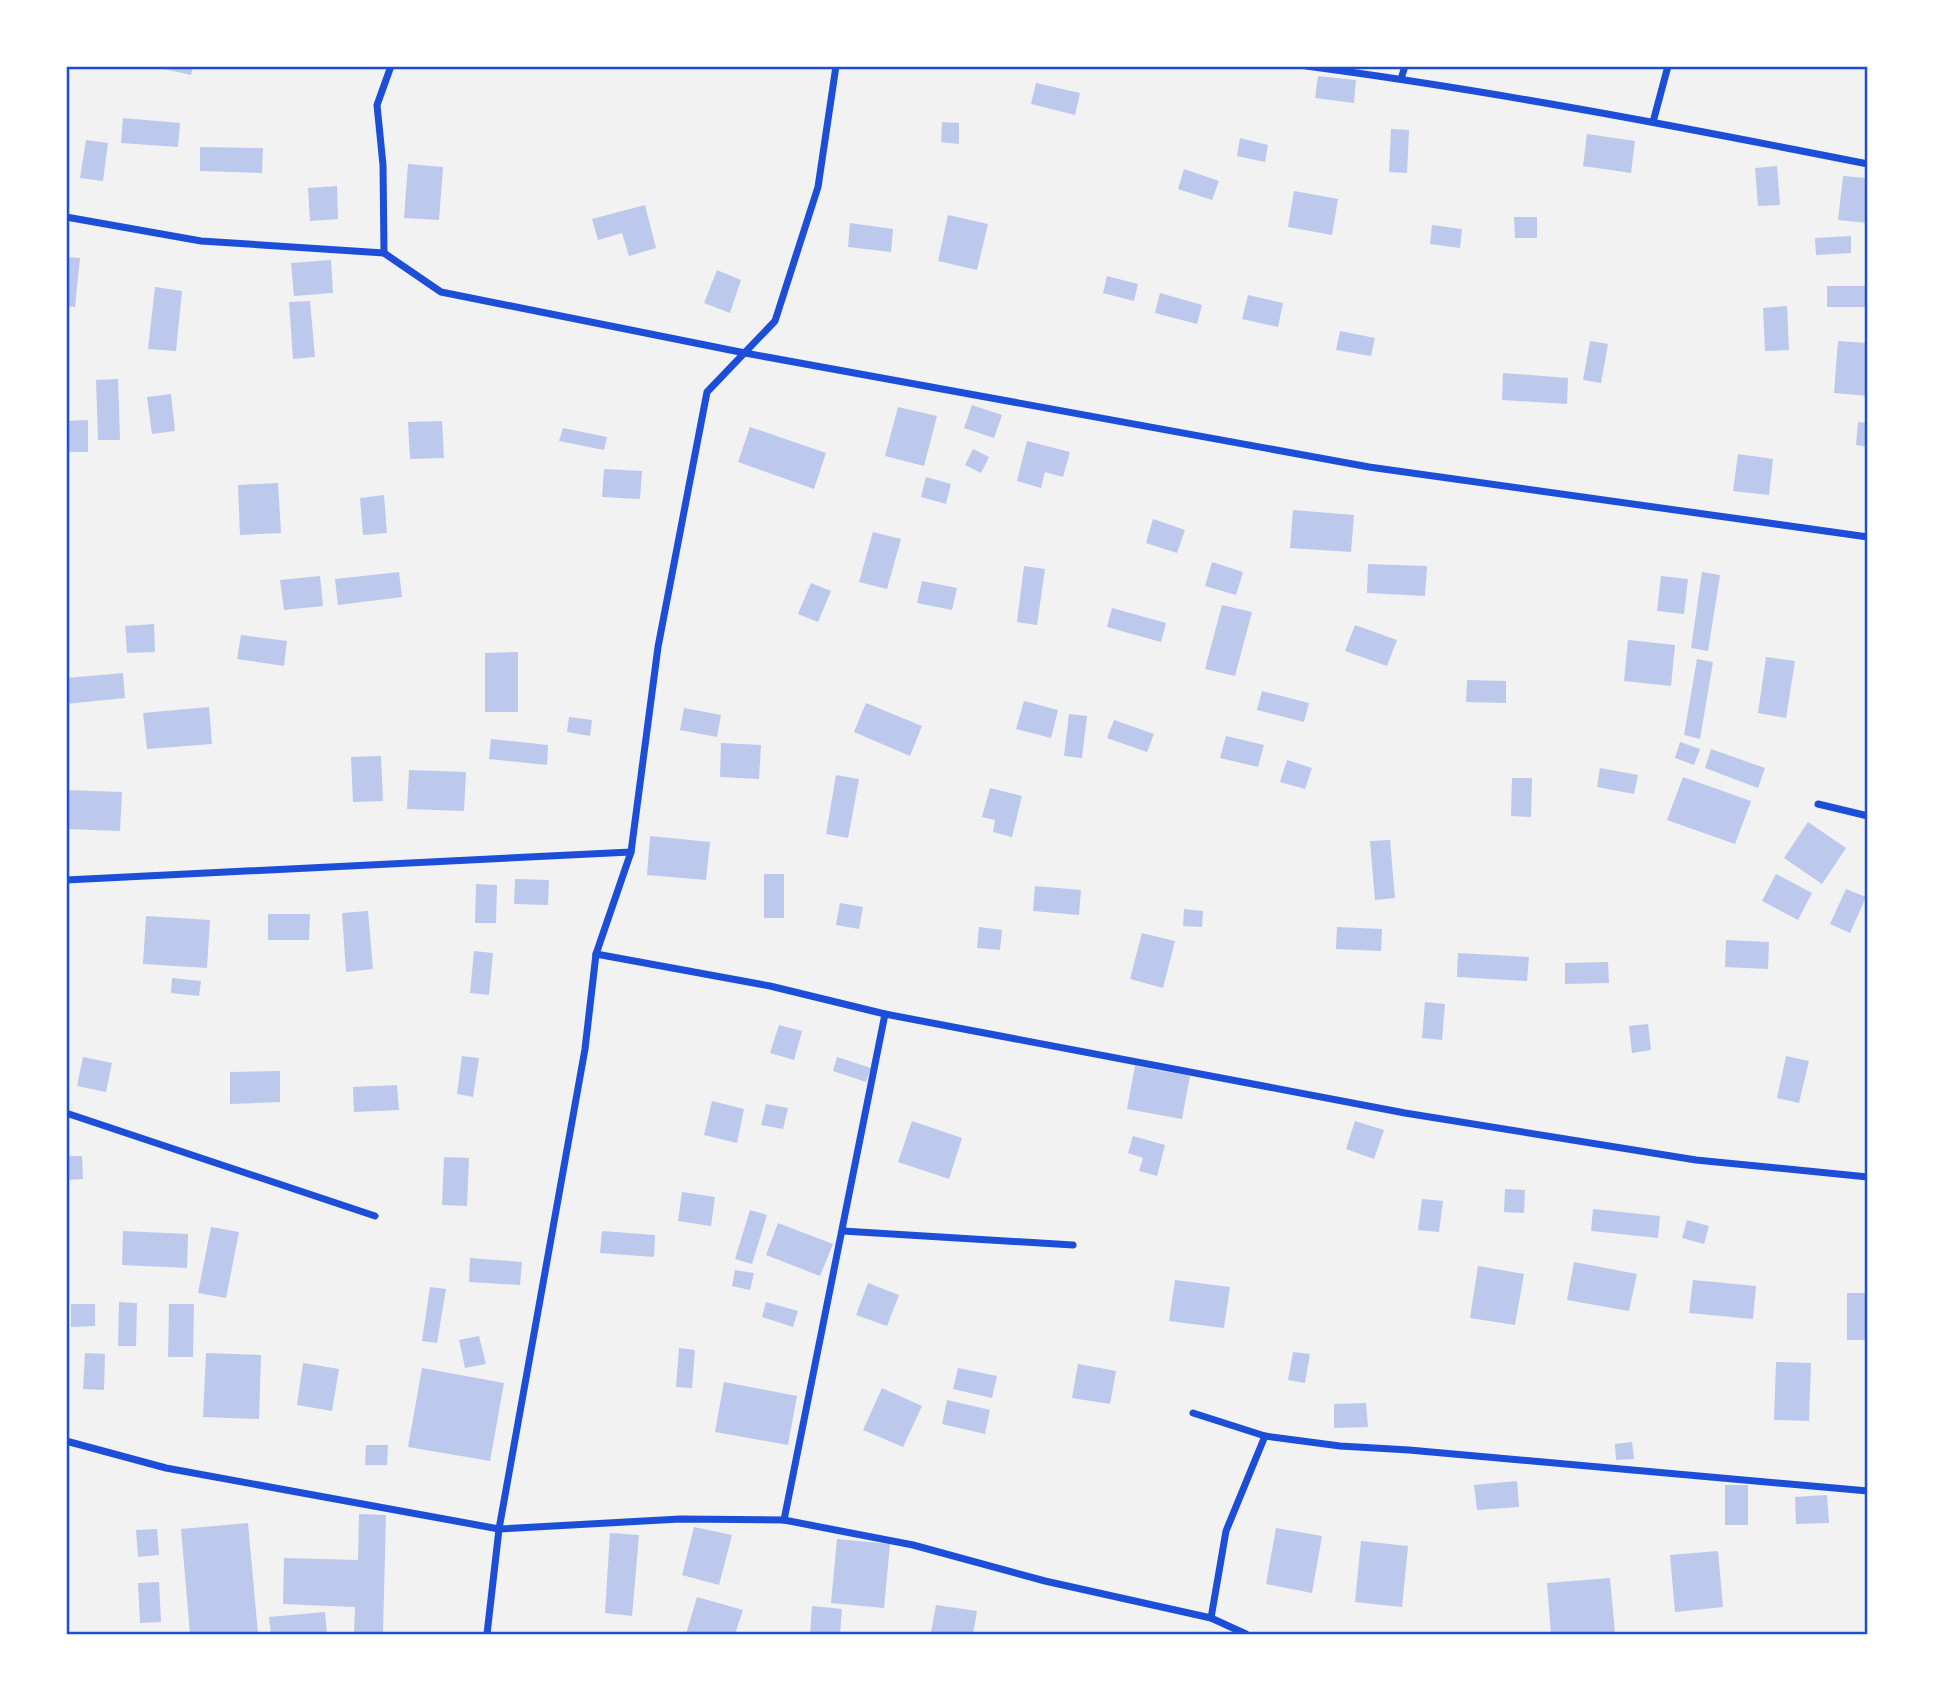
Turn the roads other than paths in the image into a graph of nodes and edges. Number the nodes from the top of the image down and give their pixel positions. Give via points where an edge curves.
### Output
1 (391, 66) edge
2 (836, 66) edge
3 (1306, 66) edge
4 (1405, 66) edge
5 (1668, 66) edge
6 (1401, 79) junction
7 (1653, 122) junction
8 (1867, 164) edge
9 (66, 218) edge
10 (384, 253) junction
11 (745, 353) junction
12 (1867, 537) edge
13 (1818, 804) dead end
14 (1867, 816) edge
15 (631, 852) junction
16 (66, 880) edge
17 (596, 954) junction
18 (886, 1014) junction
19 (66, 1114) edge
20 (1867, 1177) edge
21 (375, 1216) dead end
22 (843, 1231) junction
23 (1073, 1245) dead end
24 (1193, 1413) dead end
25 (1265, 1436) junction
26 (66, 1441) edge
27 (1867, 1491) edge
28 (784, 1520) junction
29 (499, 1529) junction
30 (1211, 1618) junction
31 (487, 1634) edge
32 (1245, 1634) edge

1 - 10 street via 377,105
2 - 11 street via 818,187 775,321
3 - 6 street
4 - 6 street
5 - 7 street
6 - 7 street
7 - 8 street
9 - 10 street via 201,240
10 - 11 street via 441,292
11 - 12 street via 1369,467
11 - 15 street via 707,392 658,647
13 - 14 street
15 - 16 street
15 - 17 street
17 - 18 street via 770,986
17 - 29 street via 585,1049
18 - 20 street via 1405,1114 1696,1160
18 - 22 street
19 - 21 street
22 - 23 street
22 - 28 street
24 - 25 street
25 - 27 street
25 - 30 street via 1226,1531
26 - 29 street via 166,1468
28 - 29 street via 680,1519
28 - 30 street via 913,1545 1045,1581
29 - 31 street
30 - 32 street

